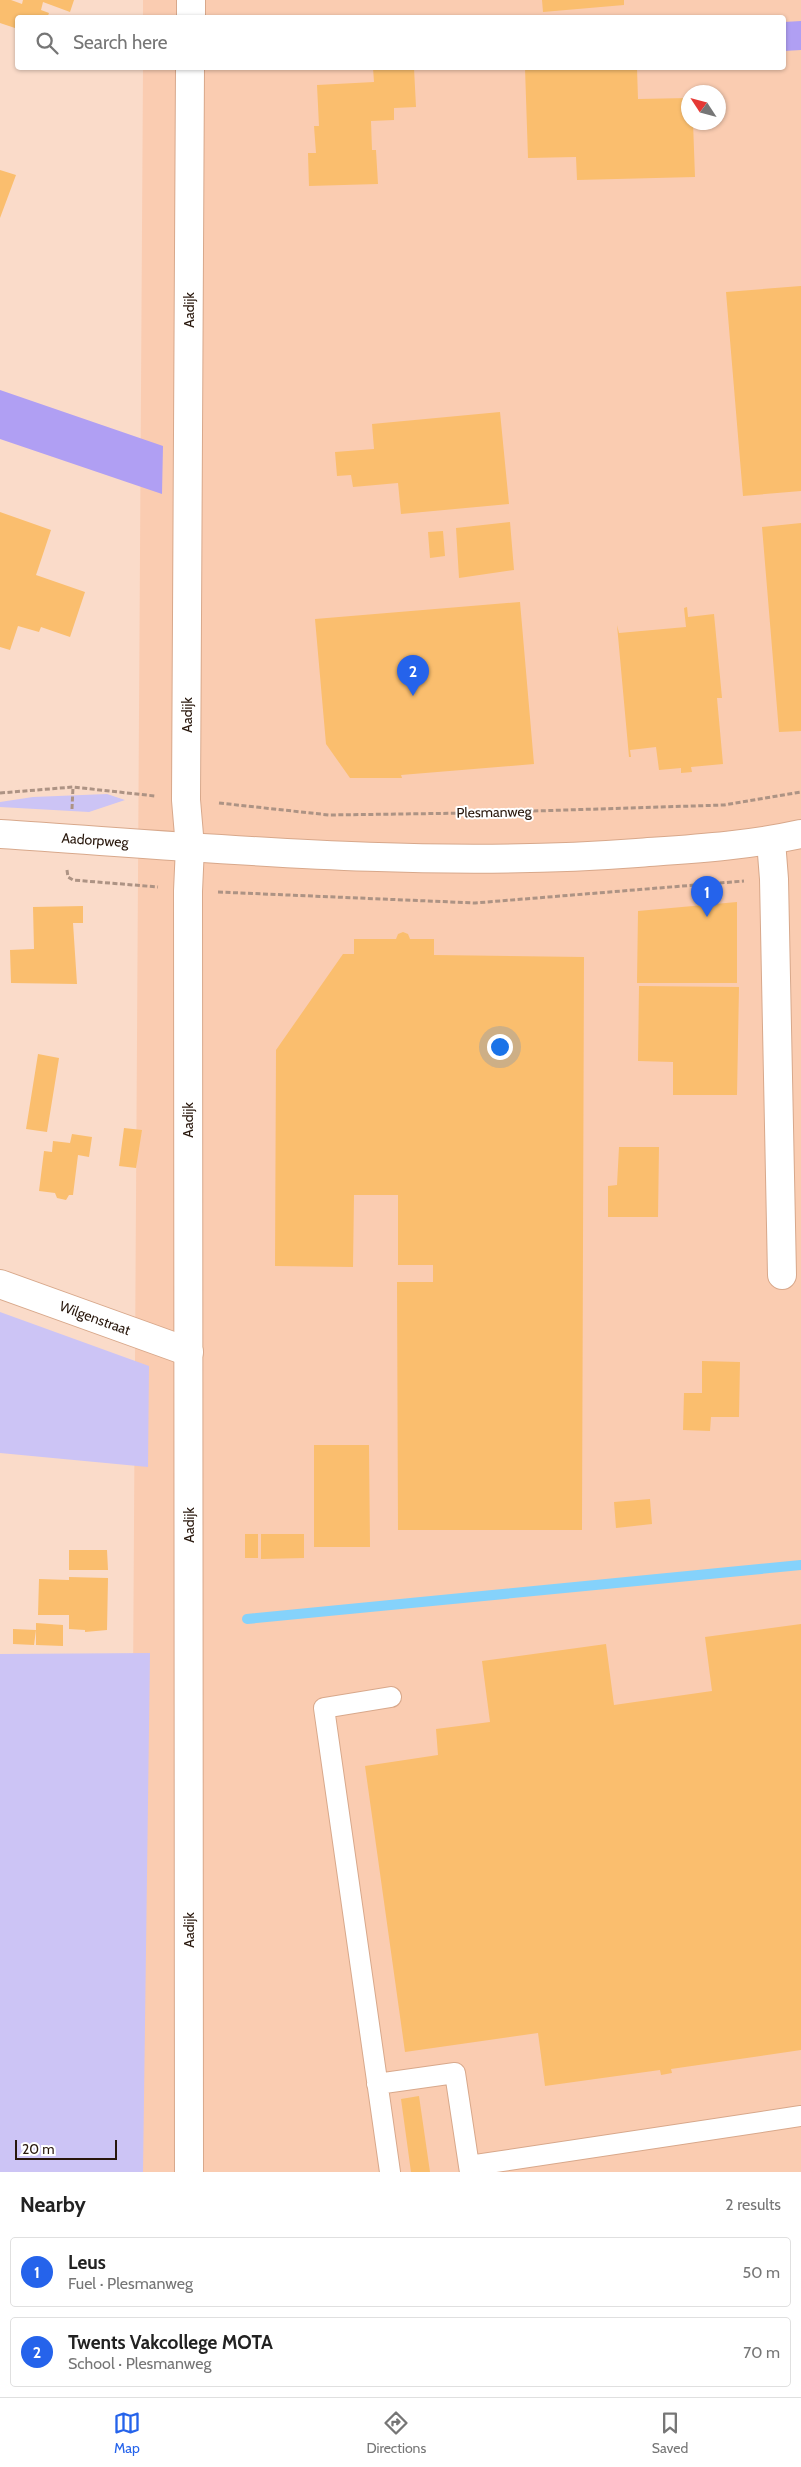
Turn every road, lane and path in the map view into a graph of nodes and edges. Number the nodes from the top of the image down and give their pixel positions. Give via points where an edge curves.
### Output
1 (191, 0) edge
2 (190, 15) edge
3 (190, 70) edge
4 (801, 792) edge
5 (0, 793) edge
6 (186, 800) junction
7 (0, 834) edge
8 (801, 834) edge
9 (771, 841) junction
10 (190, 847) junction
11 (774, 879) junction
12 (188, 891) junction
13 (782, 1275) dead end
14 (0, 1284) edge
15 (189, 1352) junction
16 (392, 1697) dead end
17 (378, 2084) junction
18 (801, 2116) edge
19 (469, 2169) edge
20 (189, 2172) edge
21 (390, 2172) edge

1 - 2 street
3 - 6 street, Aadijk
4 - 6 path, Plesmanweg via 724,805 329,815
5 - 6 path via 73,787
6 - 10 street, Aadijk
7 - 10 street, Aadorpweg
8 - 9 street
9 - 10 street via 529,859 411,859
9 - 11 street
10 - 12 street, Aadijk
11 - 12 path via 475,903
11 - 13 street
12 - 15 street, Aadijk
14 - 15 street, Wilgenstraat
15 - 20 street, Aadijk
16 - 17 lane via 324,1708
17 - 19 lane via 455,2073
17 - 21 lane
18 - 19 lane

